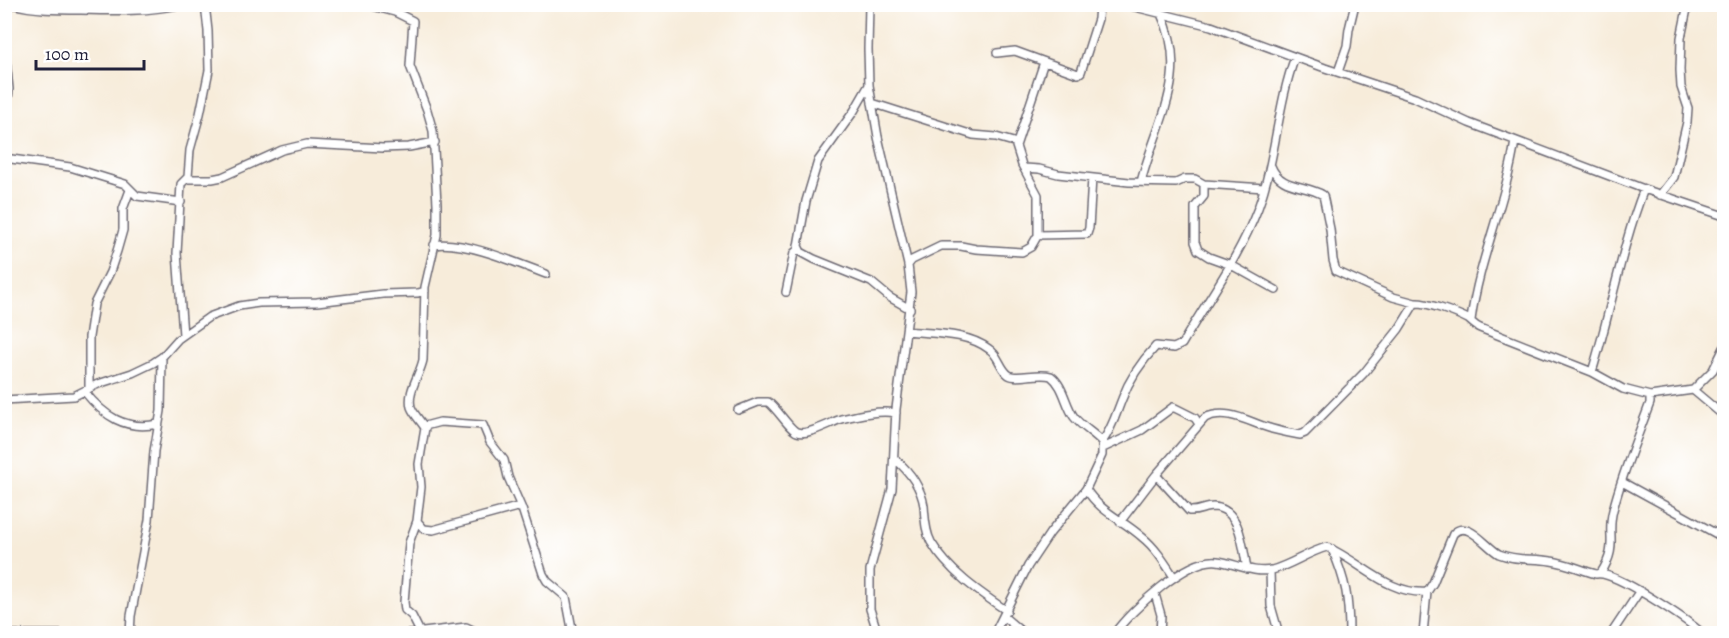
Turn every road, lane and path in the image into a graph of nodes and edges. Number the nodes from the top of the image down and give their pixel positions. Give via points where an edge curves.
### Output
1 (12, 4) edge
2 (183, 4) edge
3 (205, 4) edge
4 (365, 4) edge
5 (869, 4) edge
6 (1099, 4) edge
7 (1123, 4) edge
8 (1355, 4) edge
9 (1688, 4) edge
10 (1161, 14) junction
11 (4, 41) edge
12 (997, 53) dead end
13 (1295, 57) junction
14 (1044, 62) junction
15 (1338, 72) junction
16 (869, 85) junction
17 (872, 103) junction
18 (4, 138) edge
19 (1515, 141) junction
20 (435, 142) junction
21 (1017, 143) junction
22 (4, 158) edge
23 (1271, 166) junction
24 (1025, 168) junction
25 (1092, 178) junction
26 (187, 179) junction
27 (1141, 182) junction
28 (1203, 184) junction
29 (1264, 188) junction
30 (1644, 189) junction
31 (130, 190) junction
32 (1660, 195) junction
33 (181, 202) junction
34 (1725, 216) edge
35 (1038, 235) junction
36 (434, 245) junction
37 (799, 249) junction
38 (908, 265) junction
39 (1231, 265) junction
40 (546, 274) dead end
41 (1276, 290) dead end
42 (425, 291) junction
43 (786, 292) dead end
44 (1415, 303) junction
45 (910, 309) junction
46 (1471, 320) junction
47 (906, 331) junction
48 (183, 335) junction
49 (1725, 348) edge
50 (162, 357) junction
51 (1592, 372) junction
52 (87, 389) junction
53 (1693, 390) junction
54 (1650, 396) junction
55 (4, 400) edge
56 (738, 410) dead end
57 (896, 413) junction
58 (1725, 416) edge
59 (158, 423) junction
60 (1199, 423) junction
61 (425, 426) junction
62 (1103, 445) junction
63 (895, 459) junction
64 (1156, 475) junction
65 (1622, 482) junction
66 (1086, 489) junction
67 (522, 509) junction
68 (417, 521) junction
69 (1120, 522) junction
70 (1725, 538) edge
71 (1332, 549) junction
72 (1247, 569) junction
73 (1270, 570) junction
74 (1601, 573) junction
75 (1174, 577) junction
76 (1427, 592) junction
77 (1639, 592) junction
78 (1155, 594) junction
79 (1005, 614) junction
80 (420, 632) edge
81 (10, 633) edge
82 (79, 633) edge
83 (130, 633) edge
84 (406, 633) edge
85 (481, 633) edge
86 (573, 633) edge
87 (878, 633) edge
88 (994, 633) edge
89 (1024, 633) edge
90 (1114, 633) edge
91 (1160, 633) edge
92 (1279, 633) edge
93 (1349, 633) edge
94 (1423, 633) edge
95 (1611, 633) edge
96 (1703, 633) edge

1 - 2 street via 52,11 121,12
3 - 26 street via 208,70
4 - 20 street via 413,21 410,66
5 - 16 street
6 - 14 street via 1098,20 1080,73
7 - 10 street
8 - 15 street
9 - 32 street via 1680,70 1687,122 1674,177
10 - 13 street via 1202,23
10 - 27 street via 1168,28 1174,66 1165,110
11 - 18 street via 9,89
12 - 14 street via 1015,51
13 - 15 street
13 - 23 street via 1281,105
14 - 21 street
15 - 19 street via 1414,98
16 - 17 street
16 - 37 street via 818,161 801,222
17 - 21 street via 976,136 996,136
17 - 38 street
19 - 30 street
19 - 46 street via 1508,179 1474,294
20 - 26 street via 383,148 308,144 282,150 212,180
20 - 36 street
21 - 24 street
22 - 31 street via 70,166 125,184
23 - 29 street
23 - 44 street via 1282,181 1323,195 1336,271
24 - 25 street
24 - 35 street via 1038,195
25 - 27 street
25 - 35 street via 1088,233
26 - 33 street via 181,184
27 - 28 street via 1195,179
28 - 29 street
28 - 39 street via 1203,196 1196,207 1195,242 1203,255
29 - 39 street
30 - 32 street
30 - 51 street
31 - 33 street via 137,196
31 - 52 street via 115,258 94,304
32 - 34 street
33 - 48 street via 177,252
35 - 38 street via 1031,247 1022,252 941,246
36 - 40 street via 449,244 504,258
36 - 42 street
37 - 43 street via 794,253
37 - 45 street via 871,282
38 - 45 street
39 - 41 street
39 - 62 street via 1182,344 1174,348 1155,346 1144,360 1125,391
42 - 48 street via 317,302 248,304 209,317
42 - 61 street via 423,360 415,377 411,402
44 - 46 street via 1426,303
44 - 60 street via 1364,373 1303,435 1269,429 1226,414 1212,415
45 - 47 street
46 - 51 street via 1484,330
47 - 57 street
47 - 62 street via 975,341 991,350 1011,376 1051,376 1075,418
48 - 50 street
49 - 53 street via 1713,370
50 - 52 street
50 - 59 street
51 - 54 street via 1623,389
52 - 55 street via 69,398
52 - 59 street via 102,410 123,422 140,427
53 - 54 street
53 - 58 street
54 - 65 street
56 - 57 street via 768,402 800,433 849,417
57 - 63 street
59 - 83 street via 149,520
60 - 62 street via 1173,407 1142,430
60 - 64 street
61 - 67 street via 440,422 483,425 504,460
61 - 68 street
62 - 66 street
63 - 79 street via 915,481 931,541 969,584
63 - 87 street via 890,496 870,570 870,609
64 - 69 street
64 - 72 street via 1189,511 1214,507 1231,515
65 - 70 street
65 - 74 street via 1612,516 1612,546
66 - 69 street via 1096,503
66 - 79 street via 1028,566
67 - 68 street via 517,507 433,530 424,529
67 - 86 street via 543,574 566,597
68 - 80 street via 409,543 404,602
69 - 75 street via 1145,539
71 - 73 street via 1321,549
71 - 76 street via 1378,579
71 - 93 street via 1347,590
72 - 73 street
72 - 75 street via 1212,561
73 - 92 street via 1271,606
74 - 76 street via 1553,561 1506,556 1491,550 1474,533 1460,528 1453,534
74 - 77 street
75 - 78 street
76 - 94 street
77 - 95 street
77 - 96 street
78 - 90 street
78 - 91 street via 1161,615
79 - 88 street
79 - 89 street
80 - 84 street
80 - 85 street via 466,627
81 - 82 street

